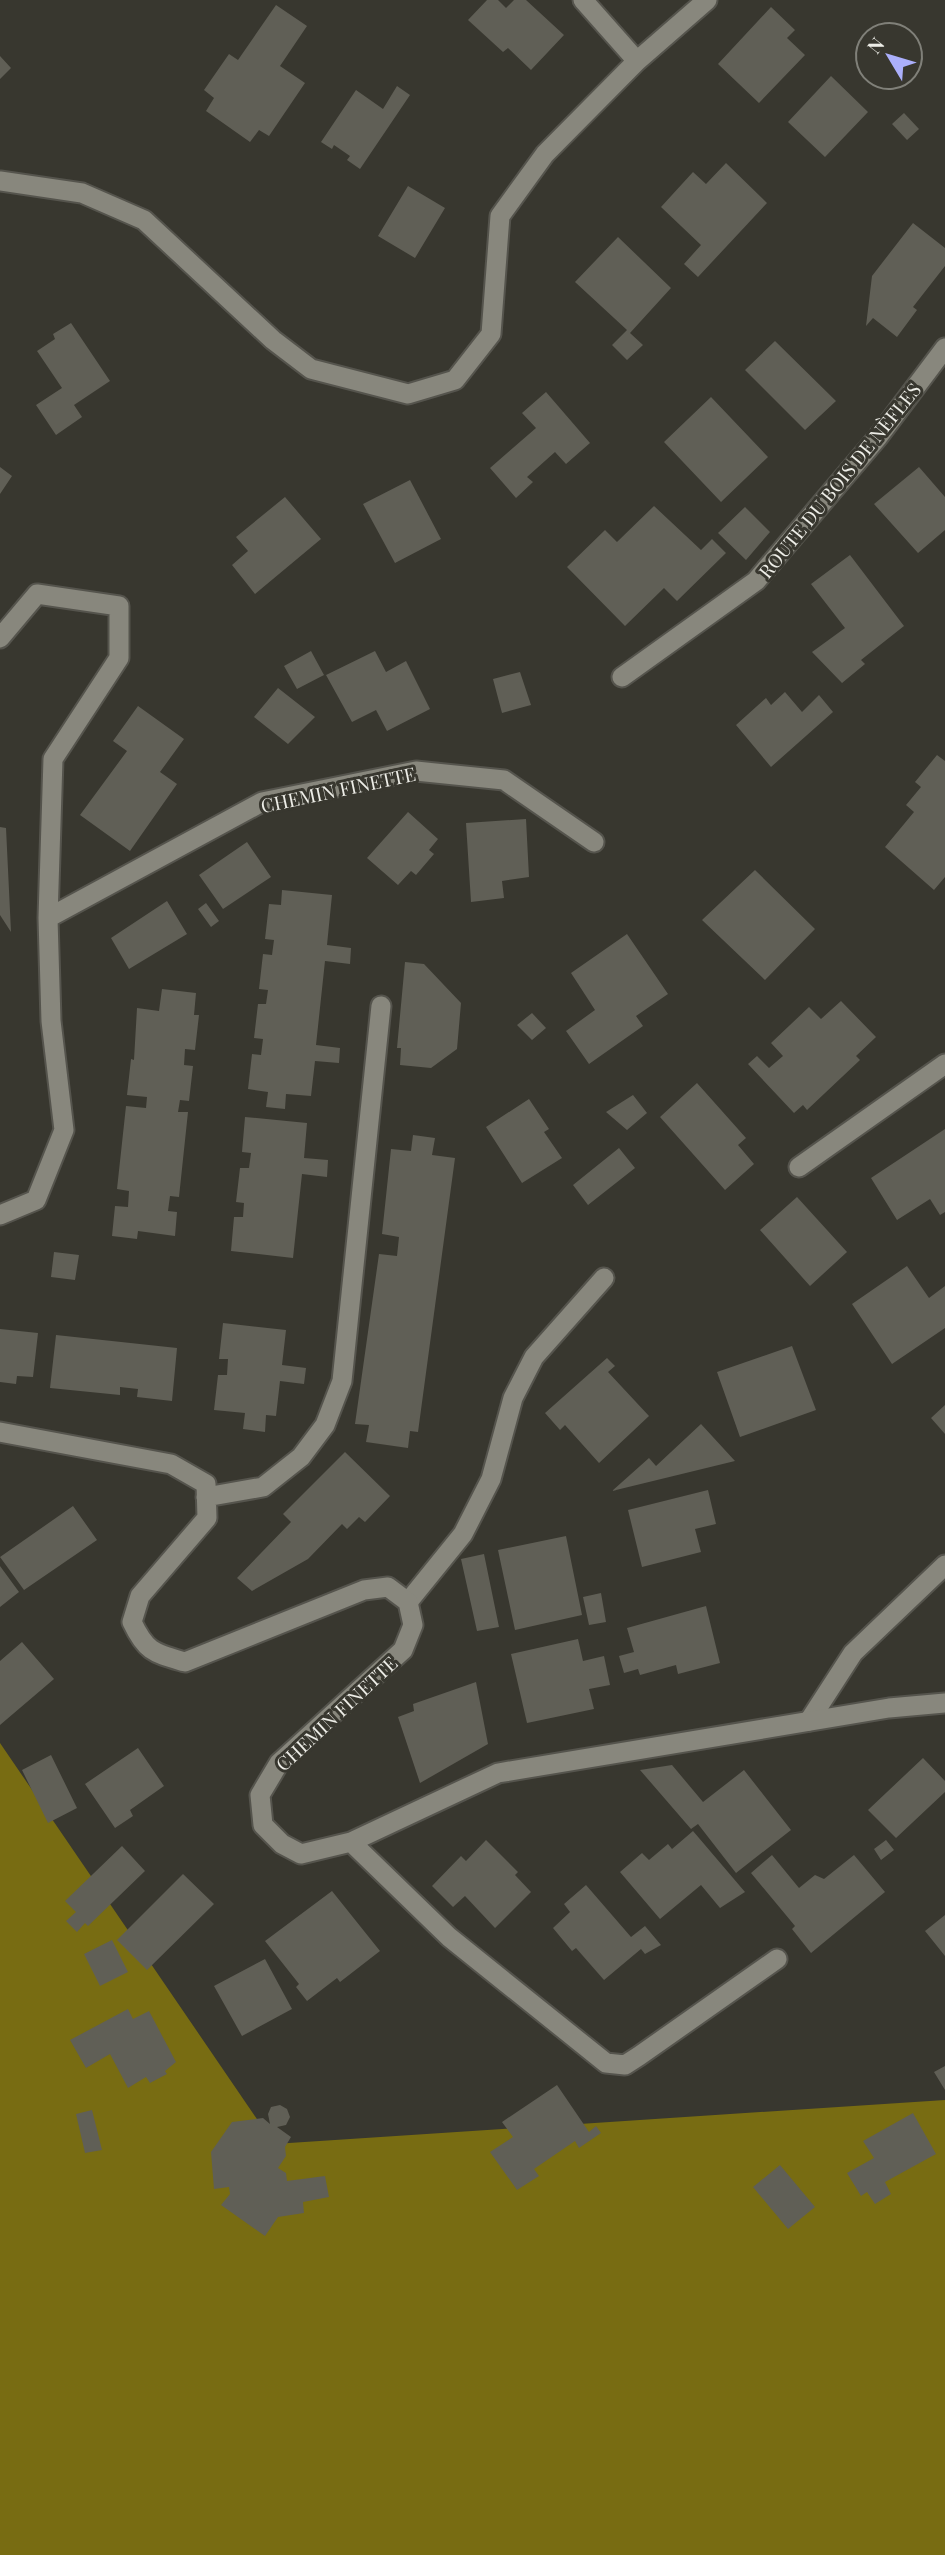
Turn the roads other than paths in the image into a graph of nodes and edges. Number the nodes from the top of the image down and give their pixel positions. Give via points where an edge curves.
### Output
1 (583, 0) edge
2 (707, 0) edge
3 (637, 61) junction
4 (0, 181) edge
5 (945, 348) edge
6 (0, 638) edge
7 (622, 677) dead end
8 (594, 842) dead end
9 (48, 918) junction
10 (381, 1006) dead end
11 (945, 1064) edge
12 (799, 1167) dead end
13 (0, 1215) edge
14 (604, 1278) dead end
15 (0, 1432) edge
16 (206, 1497) junction
17 (945, 1565) edge
18 (408, 1602) junction
19 (945, 1703) edge
20 (809, 1721) junction
21 (351, 1842) junction
22 (777, 1959) dead end

1 - 3 street
2 - 3 street
3 - 4 street via 545,154 500,216 491,334 455,380 408,394 311,369 272,340 144,220 82,194
5 - 7 street, ROUTE DU BOIS DE NÈFLES via 878,437 756,582
6 - 9 street via 37,594 120,606 119,658 53,759
8 - 9 street, CHEMIN FINETTE via 504,780 416,771 262,802
9 - 13 street via 51,1021 64,1130 36,1200
10 - 16 street via 342,1381 325,1424 301,1457 263,1487
11 - 12 street
14 - 18 street via 534,1357 513,1398 486,1490 463,1534
15 - 16 street via 171,1464 206,1484
16 - 18 street via 207,1518 140,1597 132,1622 142,1644 162,1655 185,1662 364,1590 388,1587
17 - 20 street via 853,1653
18 - 21 street, CHEMIN FINETTE via 413,1625 402,1650 278,1763 260,1795 263,1825 282,1844 302,1854
19 - 20 street, CHEMIN FINETTE
20 - 21 street, CHEMIN FINETTE via 498,1773
21 - 22 street via 449,1937 606,2063 625,2065

